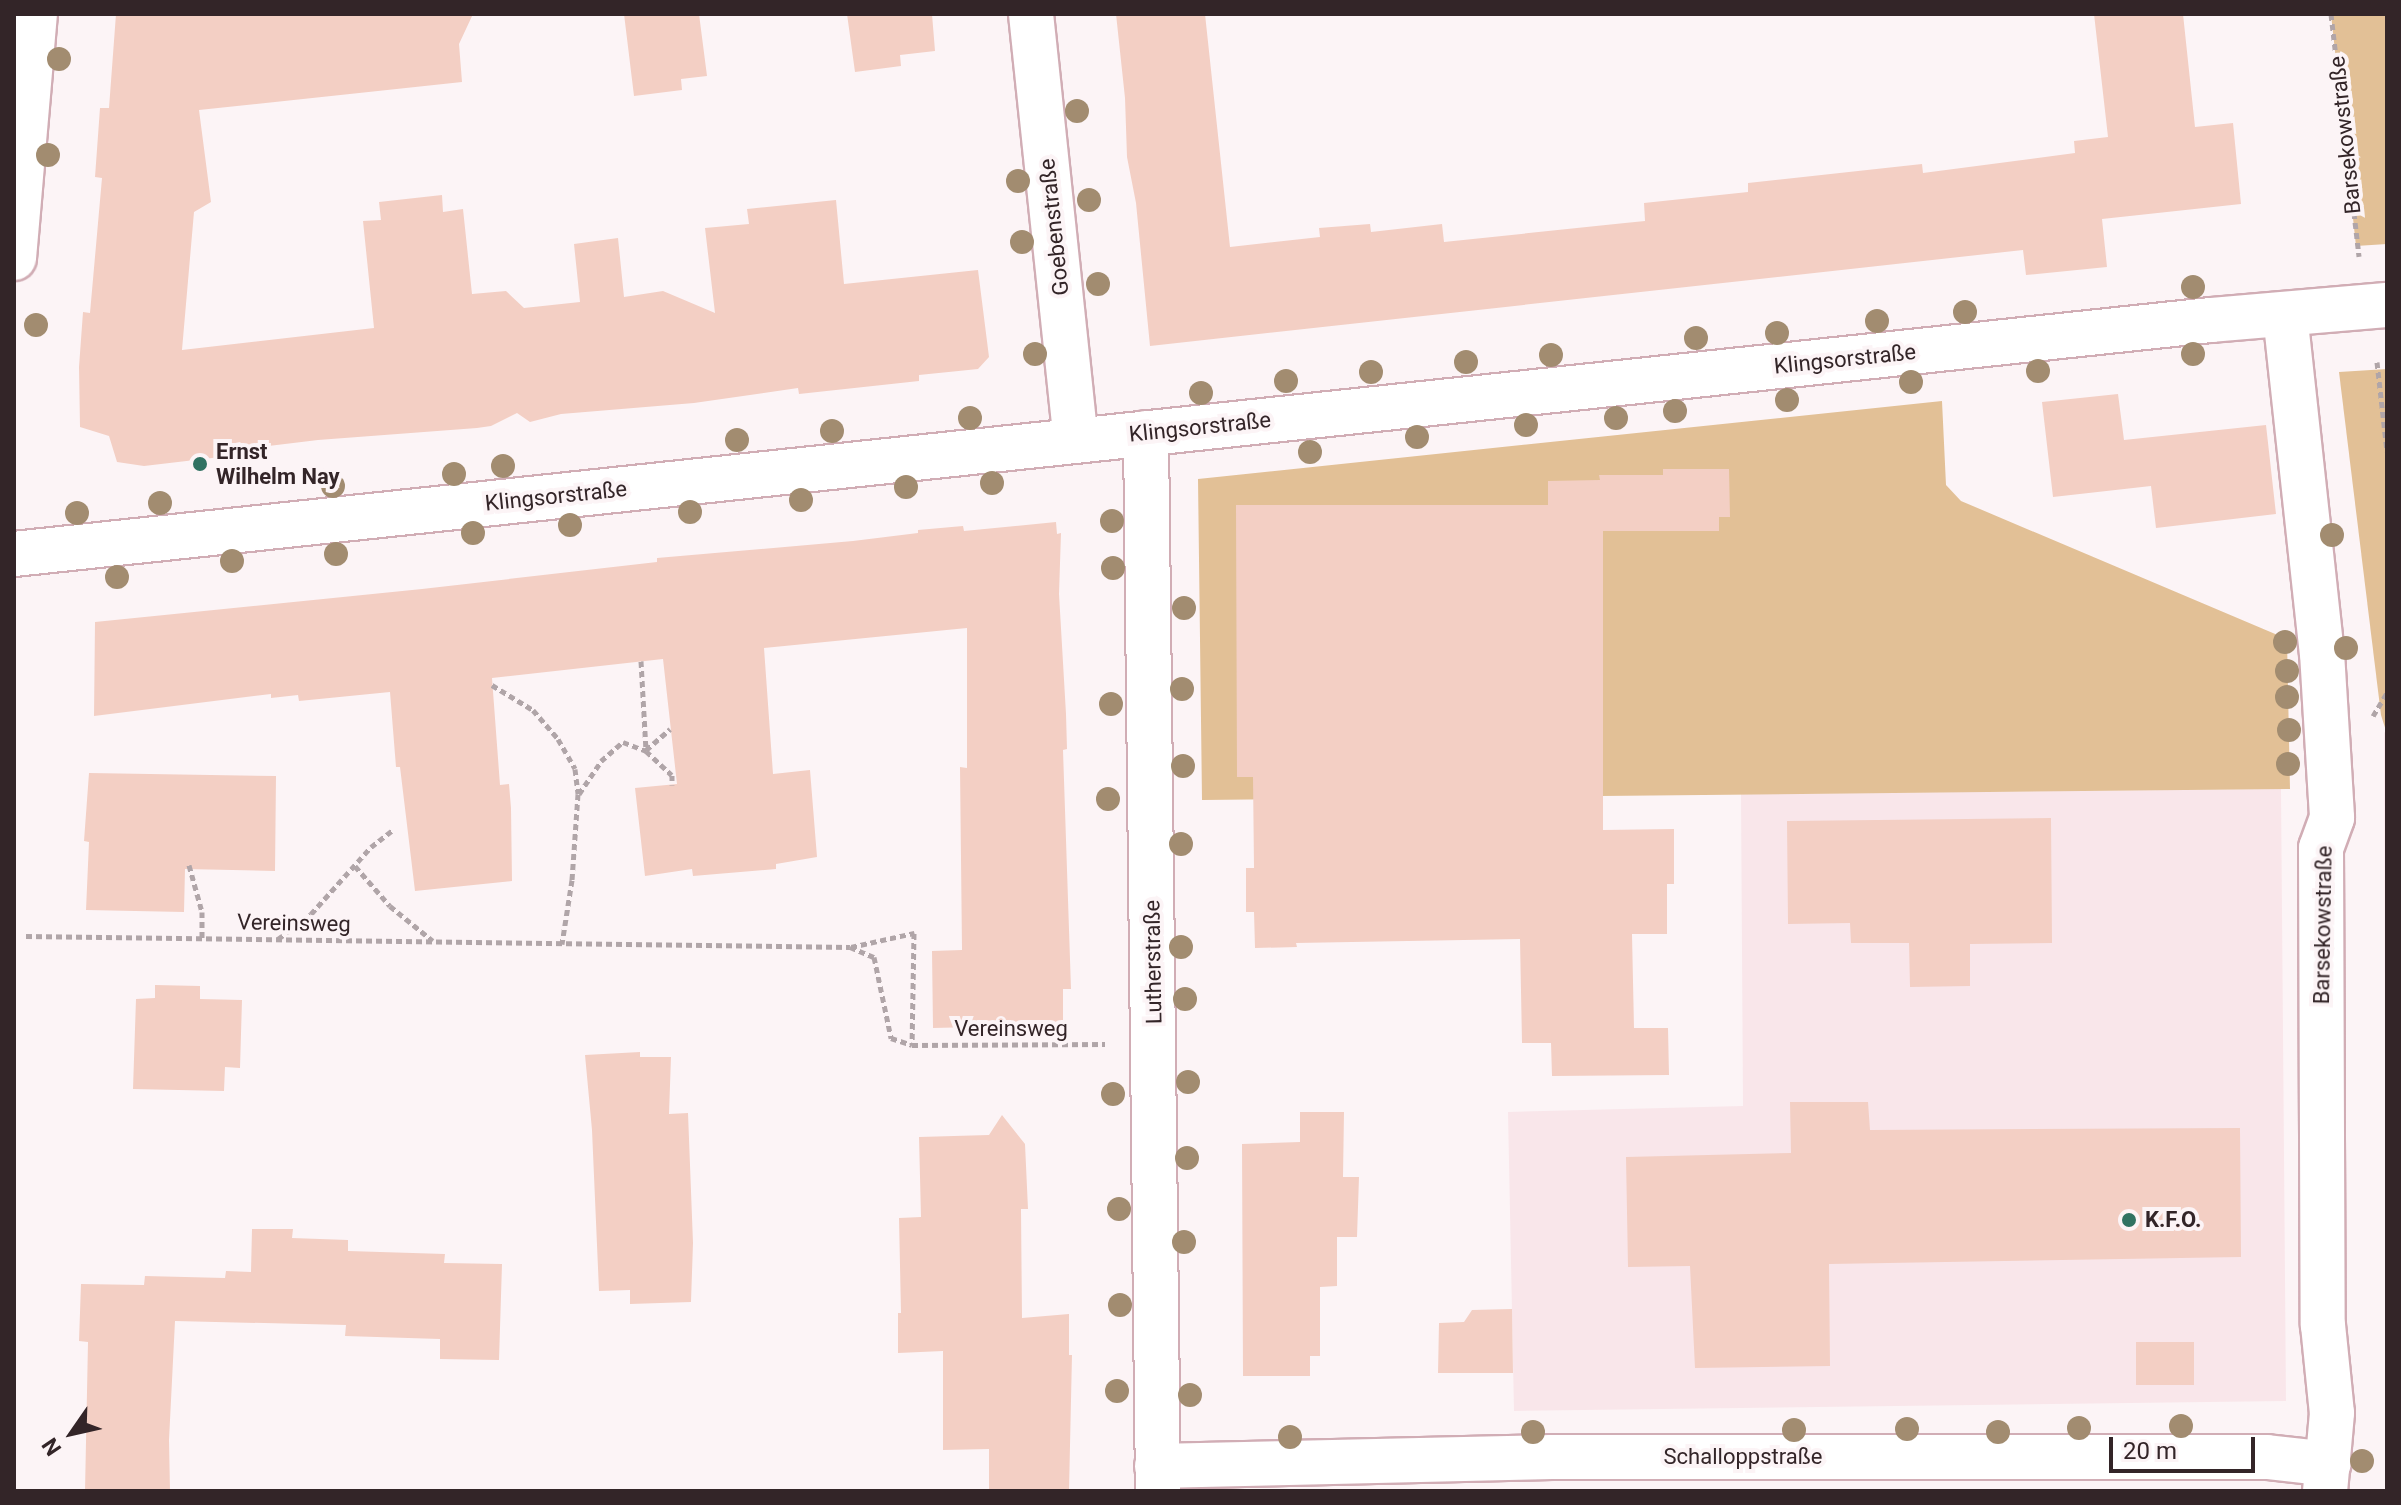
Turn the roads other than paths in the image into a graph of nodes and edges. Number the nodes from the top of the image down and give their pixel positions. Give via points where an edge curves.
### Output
1 (35, 14) edge
2 (1031, 14) edge
3 (14, 258) edge
4 (2387, 305) edge
5 (2285, 314) junction
6 (1146, 433) junction
7 (1076, 440) junction
8 (14, 554) edge
9 (1158, 1478) edge
10 (2327, 1478) edge

1 - 3 street
2 - 7 street, Goebenstraße
4 - 5 street, Klingsorstraße
5 - 6 street, Klingsorstraße
5 - 10 street, Barsekowstraße via 2322,653 2332,818 2321,848 2323,1325 2332,1413
6 - 7 street, Klingsorstraße
6 - 9 street, Lutherstraße
7 - 8 street, Klingsorstraße
9 - 10 street, Schalloppstraße via 1552,1457 2267,1457

